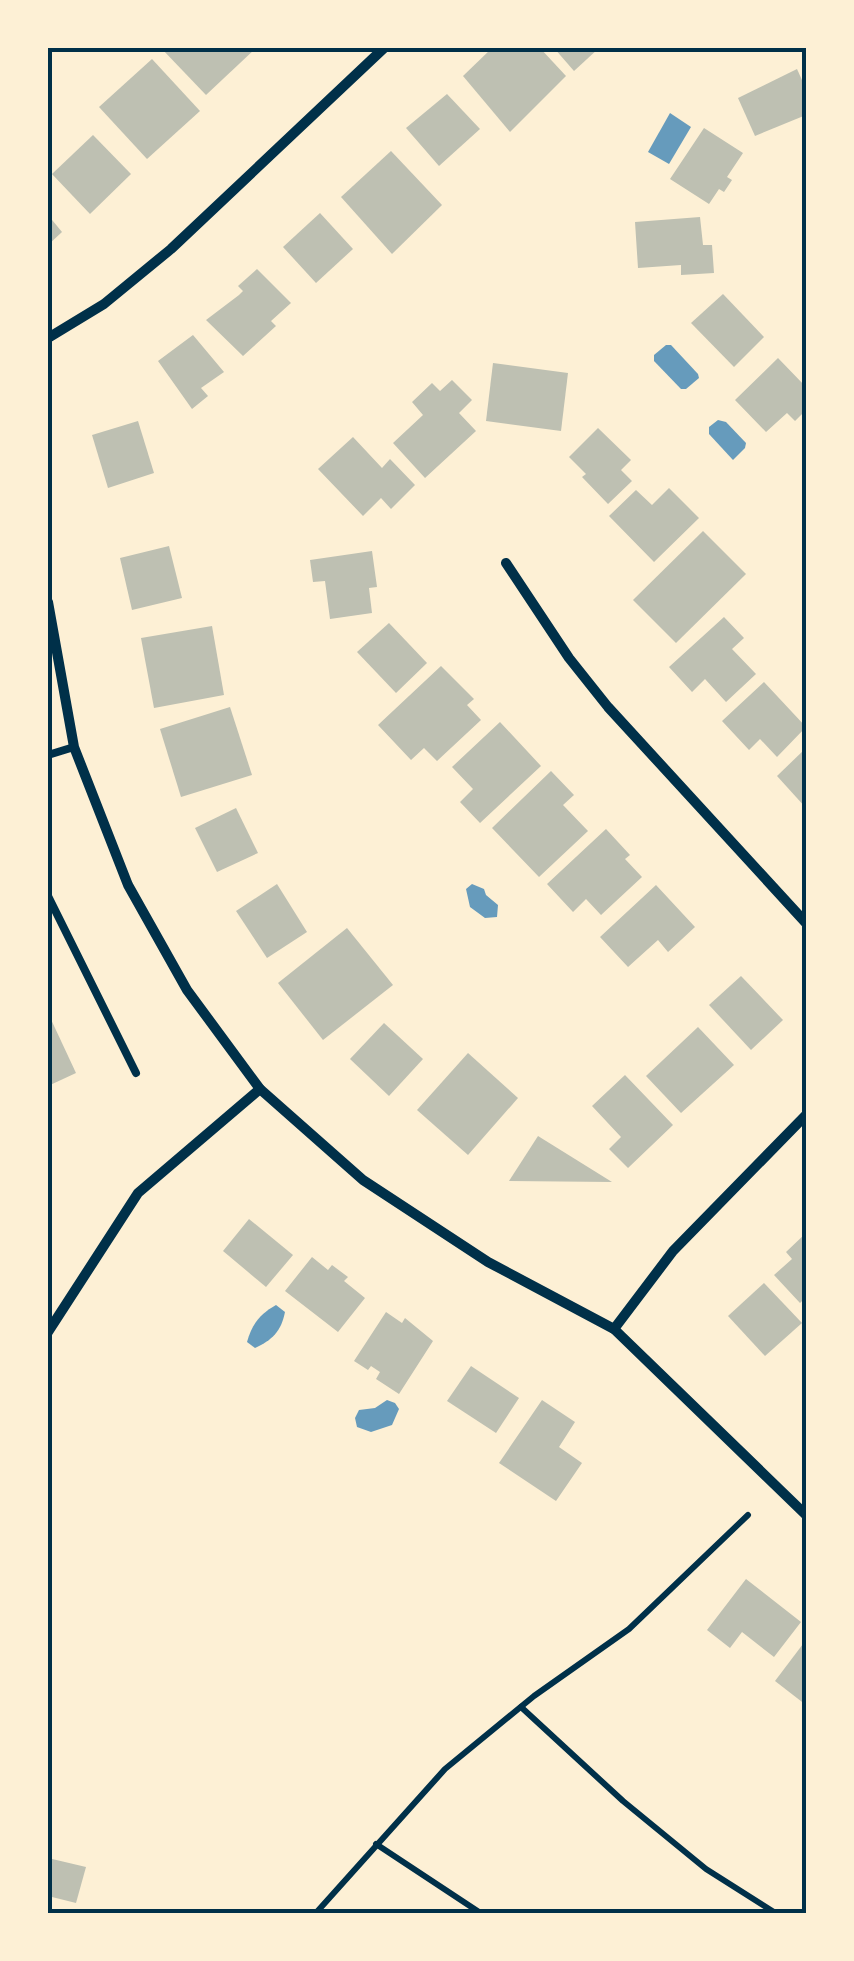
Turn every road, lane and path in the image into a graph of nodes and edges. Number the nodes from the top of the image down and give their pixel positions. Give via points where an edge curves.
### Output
1 (384, 48) edge
2 (48, 338) edge
3 (506, 563) dead end
4 (48, 602) edge
5 (74, 747) junction
6 (48, 755) edge
7 (48, 896) edge
8 (806, 922) edge
9 (136, 1073) dead end
10 (260, 1089) junction
11 (806, 1115) edge
12 (614, 1329) junction
13 (48, 1332) edge
14 (806, 1514) edge
15 (748, 1515) dead end
16 (521, 1707) junction
17 (376, 1844) junction
18 (316, 1914) edge
19 (482, 1914) edge
20 (778, 1914) edge

1 - 2 street via 171,249 104,304
3 - 8 street via 608,706
4 - 5 street
5 - 6 lane
5 - 10 street via 128,884 187,990
7 - 9 lane
10 - 12 street via 363,1180 488,1262
10 - 13 street via 138,1193
11 - 12 street via 673,1250
12 - 14 street
15 - 16 path via 629,1629
16 - 17 path via 445,1770
16 - 20 path via 706,1870
17 - 18 path
17 - 19 path

